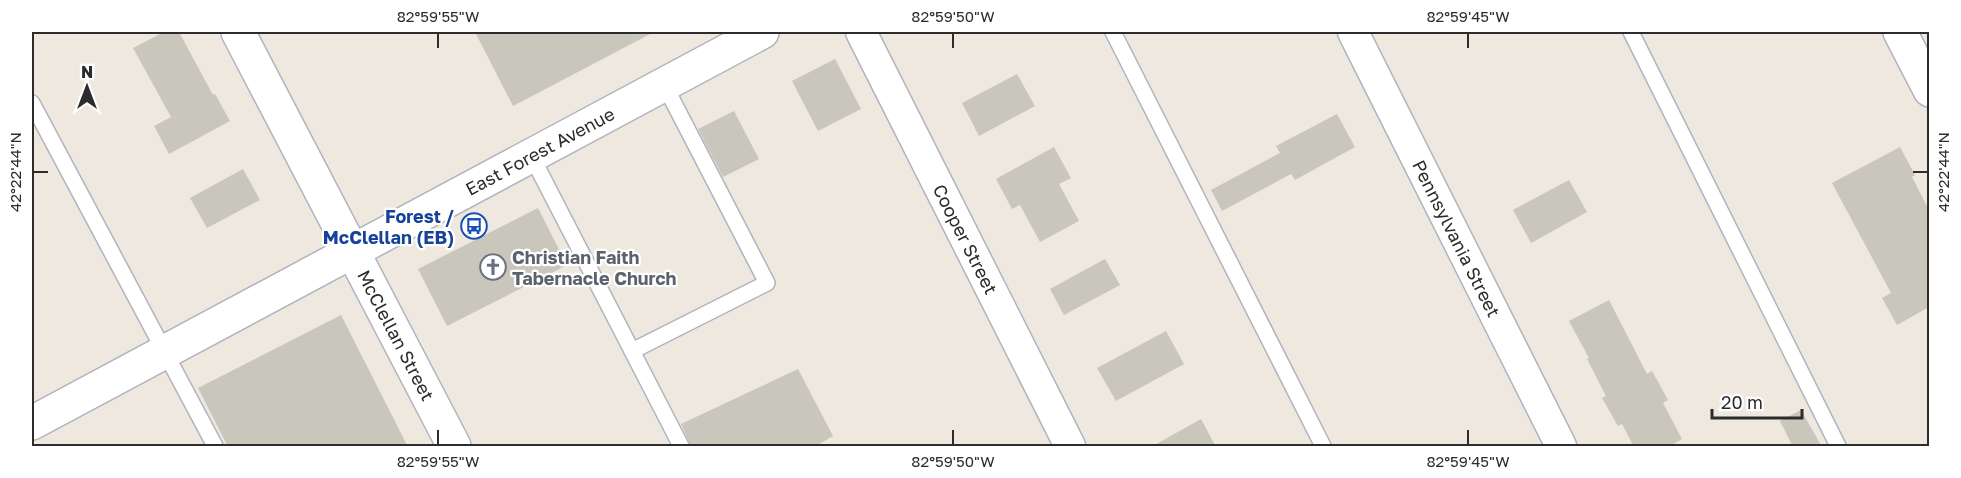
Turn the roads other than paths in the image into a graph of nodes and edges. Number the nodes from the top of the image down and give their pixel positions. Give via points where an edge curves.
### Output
1 (238, 32) edge
2 (762, 32) edge
3 (861, 32) edge
4 (1113, 32) edge
5 (1353, 32) edge
6 (1631, 32) edge
7 (1900, 32) edge
8 (663, 84) junction
9 (1929, 90) edge
10 (32, 103) edge
11 (531, 155) junction
12 (352, 251) junction
13 (165, 351) junction
14 (632, 351) junction
15 (32, 423) edge
16 (214, 447) edge
17 (454, 447) edge
18 (681, 447) edge
19 (1071, 447) edge
20 (1323, 447) edge
21 (1561, 447) edge
22 (1838, 447) edge

1 - 12 main road, McClellan Street
2 - 8 main road, East Forest Avenue
3 - 19 street, Cooper Street
4 - 20 lane
5 - 21 street, Pennsylvania Street
6 - 22 lane
7 - 9 main road
8 - 11 main road, East Forest Avenue
8 - 14 lane via 767,283
10 - 13 lane
11 - 12 main road, East Forest Avenue
11 - 14 lane
12 - 13 main road, East Forest Avenue
12 - 17 main road, McClellan Street
13 - 15 main road, East Forest Avenue
13 - 16 lane
14 - 18 lane

